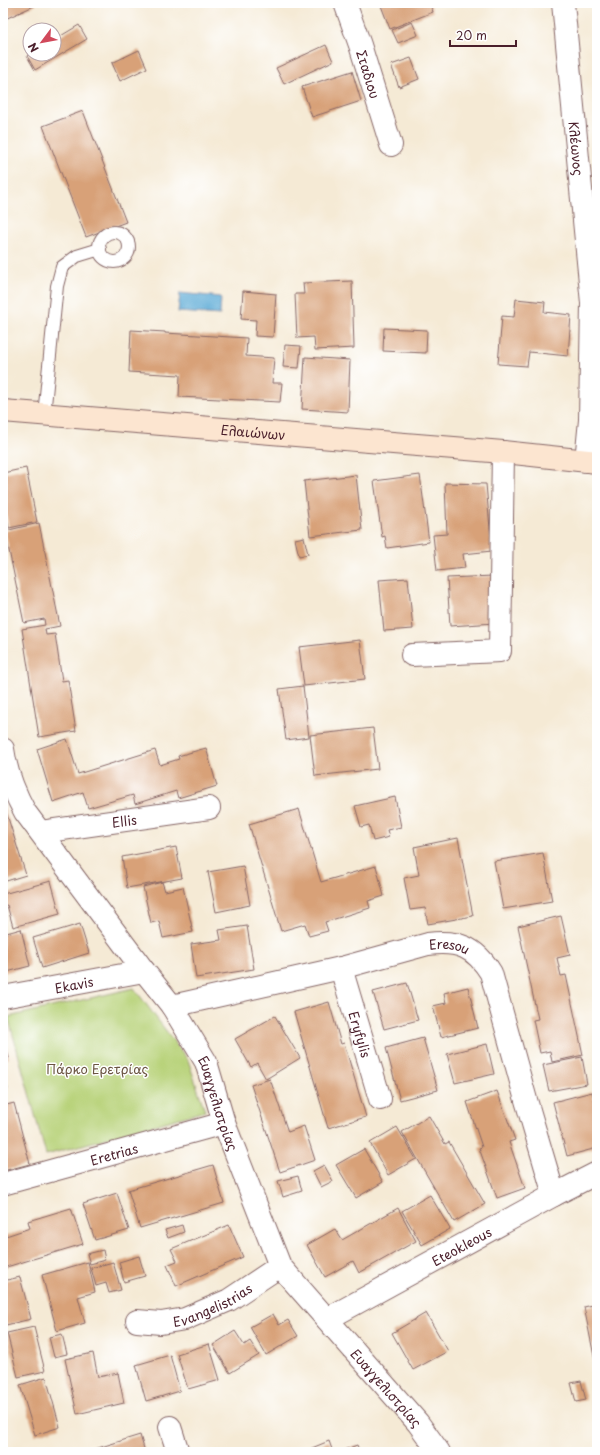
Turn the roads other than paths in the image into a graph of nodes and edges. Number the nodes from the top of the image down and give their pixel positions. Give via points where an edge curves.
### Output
1 (345, 3) edge
2 (563, 3) edge
3 (390, 145) dead end
4 (100, 249) dead end
5 (3, 411) edge
6 (44, 415) junction
7 (503, 452) junction
8 (592, 461) edge
9 (412, 655) dead end
10 (3, 749) edge
11 (208, 808) dead end
12 (40, 832) junction
13 (341, 968) junction
14 (144, 971) junction
15 (3, 997) edge
16 (172, 1006) junction
17 (380, 1100) dead end
18 (224, 1122) junction
19 (597, 1173) edge
20 (3, 1184) edge
21 (554, 1195) junction
22 (280, 1266) junction
23 (327, 1319) junction
24 (137, 1321) dead end
25 (170, 1427) dead end
26 (178, 1452) edge
27 (439, 1452) edge

1 - 3 street, Σταδιου
2 - 8 street, Κλέωνος via 592,303
4 - 6 lane via 77,256 62,267 57,286
5 - 6 main road, Ελαιώνων
6 - 7 main road, Ελαιώνων
7 - 8 main road, Ελαιώνων
7 - 9 street via 500,651
10 - 12 street, Ευαγγελιστρίας via 7,772 15,792 25,812
11 - 12 street, Ellis
12 - 14 street, Ευαγγελιστρίας
13 - 16 street, Eresou
13 - 17 street, Eryfylis
13 - 21 street, Eresou via 443,942 458,944 472,950 483,960 491,973
14 - 15 street, Ekavis
14 - 16 street, Ευαγγελιστρίας
16 - 18 street, Ευαγγελιστρίας via 206,1062
18 - 20 street, Eretrias
18 - 22 street, Ευαγγελιστρίας
19 - 21 street, Eteokleous
21 - 23 street, Eteokleous
22 - 23 street, Ευαγγελιστρίας
22 - 24 street, Evangelistrias via 229,1300 185,1319 161,1323
23 - 27 street, Ευαγγελιστρίας via 418,1423
25 - 26 street

